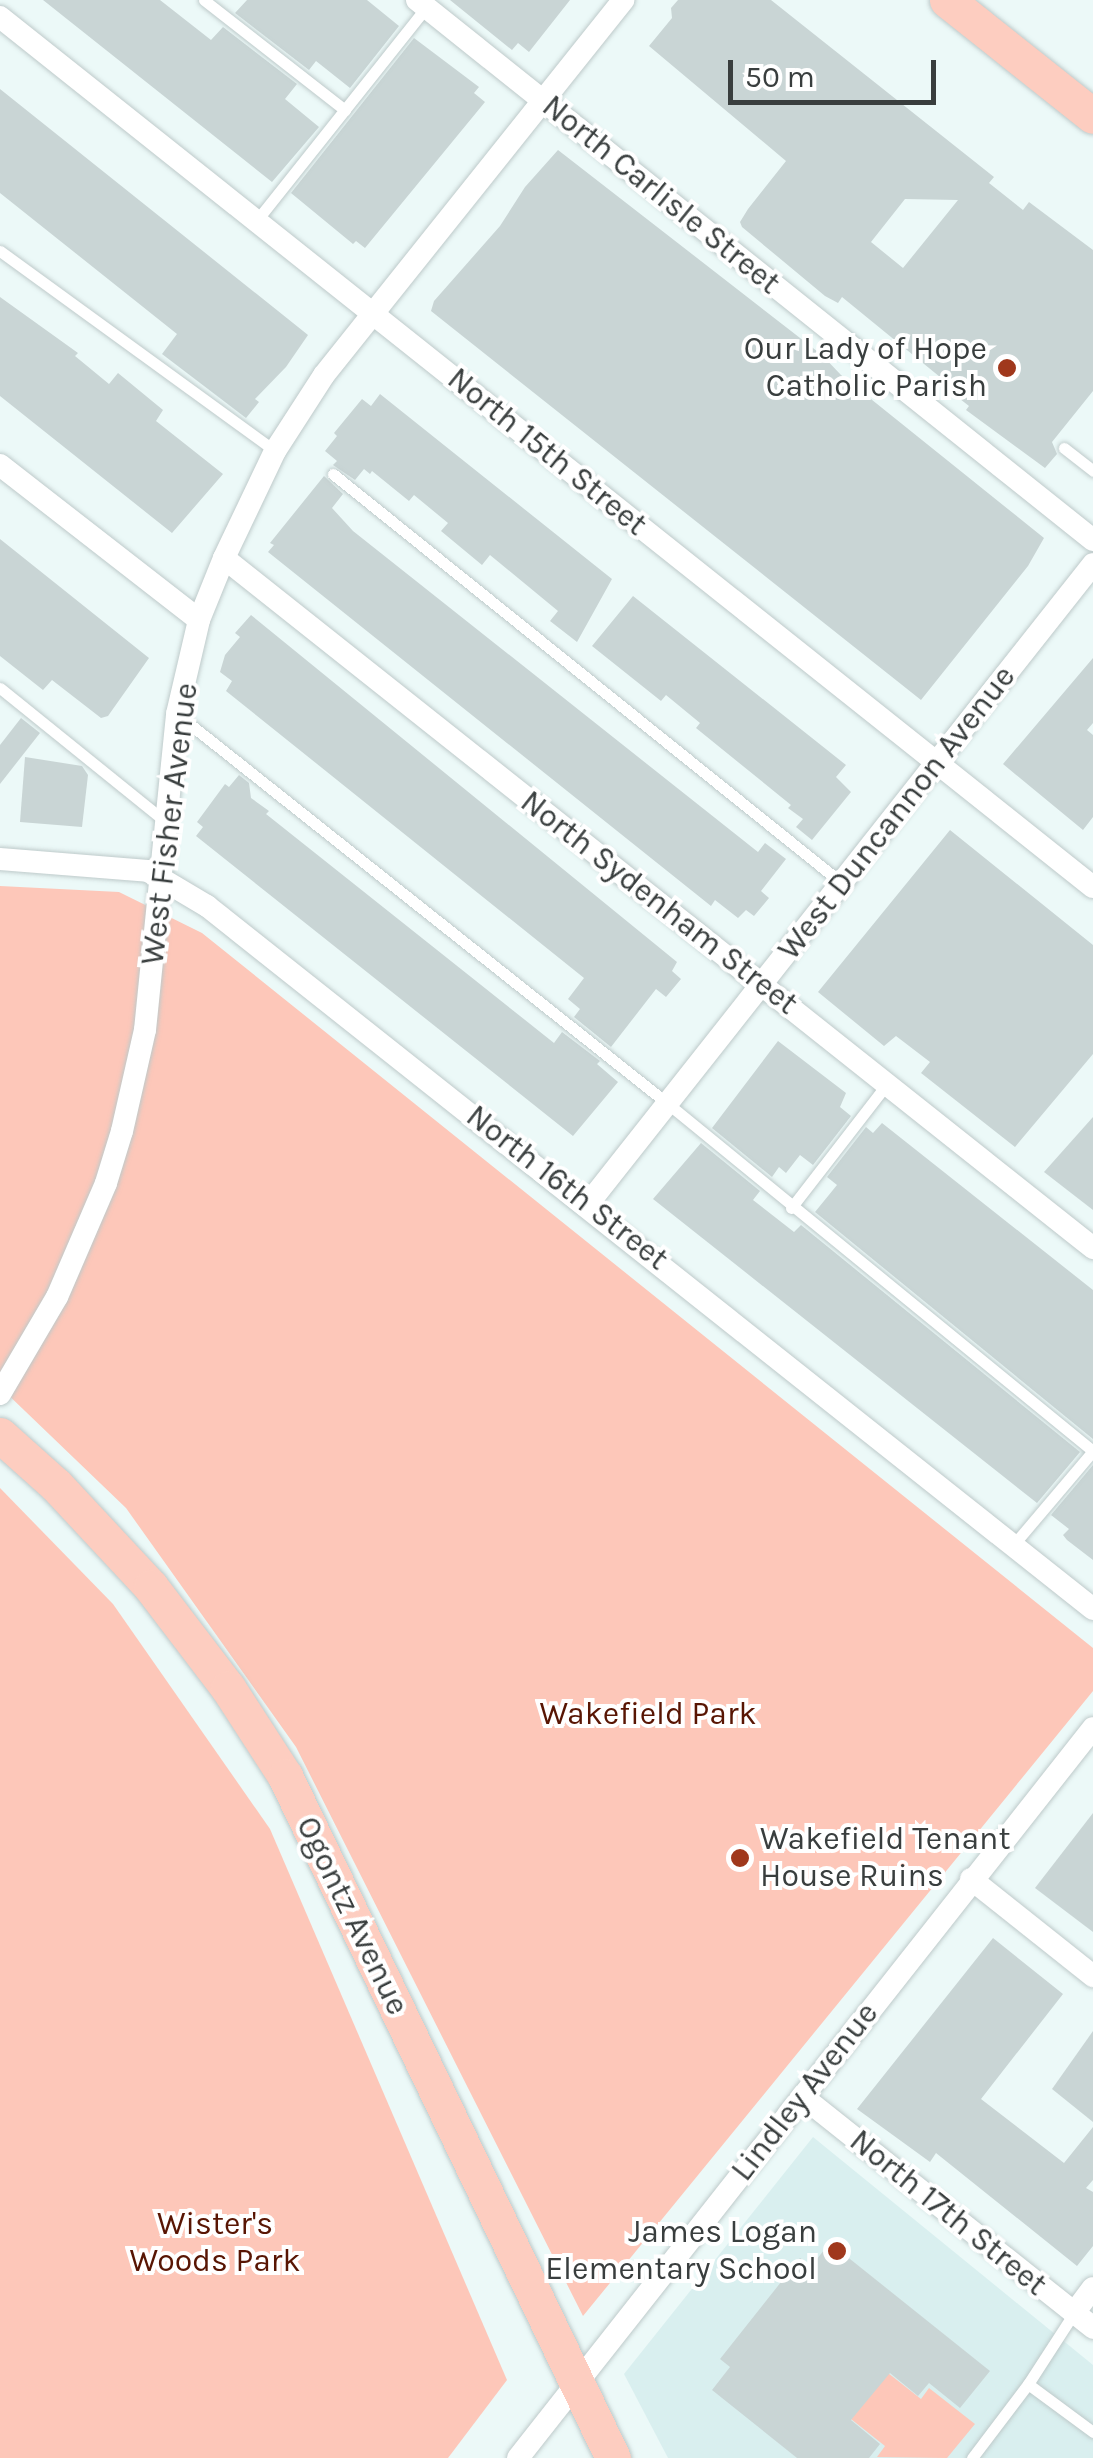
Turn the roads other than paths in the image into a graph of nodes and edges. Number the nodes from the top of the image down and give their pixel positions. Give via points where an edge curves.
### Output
1 (204, 0) edge
2 (947, 0) edge
3 (621, 1) edge
4 (425, 2) edge
5 (0, 17) edge
6 (544, 101) junction
7 (345, 110) junction
8 (1093, 116) edge
9 (257, 220) junction
10 (0, 251) edge
11 (374, 313) junction
12 (1064, 448) dead end
13 (275, 451) junction
14 (0, 466) edge
15 (1093, 471) edge
16 (332, 474) dead end
17 (1093, 540) edge
18 (224, 558) junction
19 (1093, 564) edge
20 (200, 620) junction
21 (0, 688) edge
22 (177, 714) junction
23 (936, 763) junction
24 (166, 822) junction
25 (0, 859) edge
26 (161, 876) junction
27 (844, 884) junction
28 (1093, 887) edge
29 (762, 984) junction
30 (886, 1084) junction
31 (667, 1103) junction
32 (588, 1204) junction
33 (790, 1208) junction
34 (1093, 1248) edge
35 (0, 1394) edge
36 (0, 1435) edge
37 (1093, 1451) edge
38 (1014, 1544) junction
39 (1093, 1609) edge
40 (1093, 1728) edge
41 (971, 1878) junction
42 (1093, 1976) edge
43 (803, 2097) junction
44 (1093, 2288) edge
45 (1074, 2313) junction
46 (1093, 2328) edge
47 (576, 2381) junction
48 (1028, 2384) junction
49 (1093, 2432) edge
50 (518, 2458) edge
51 (613, 2458) edge
52 (972, 2458) edge

1 - 7 lane
2 - 8 main road
3 - 6 street, West Fisher Avenue
4 - 6 street, North Carlisle Street
4 - 7 lane
5 - 9 street, North 15th Street
6 - 11 street, West Fisher Avenue
6 - 17 street, North Carlisle Street
7 - 9 lane
9 - 11 street, North 15th Street
10 - 13 lane
11 - 13 street, West Fisher Avenue
11 - 23 street, North 15th Street
12 - 15 lane
13 - 18 street, West Fisher Avenue
14 - 20 street
16 - 27 lane
18 - 20 street, West Fisher Avenue
18 - 29 street, North Sydenham Street
19 - 23 street, West Duncannon Avenue
20 - 22 street, West Fisher Avenue
21 - 24 lane
22 - 24 street, West Fisher Avenue
22 - 31 lane
23 - 27 street, West Duncannon Avenue
23 - 28 street, North 15th Street
24 - 26 street, West Fisher Avenue
25 - 26 street, North 16th Street via 122,865
26 - 32 street, North 16th Street
26 - 35 street, West Fisher Avenue via 145,1030 106,1183 57,1297
27 - 29 street, West Duncannon Avenue
29 - 30 street, North Sydenham Street
29 - 31 street, West Duncannon Avenue
30 - 33 lane
30 - 34 street, North Sydenham Street
31 - 32 street, West Duncannon Avenue
31 - 33 lane
32 - 38 street, North 16th Street
33 - 37 lane
36 - 47 main road, Ogontz Avenue via 151,1588 228,1688 284,1776
37 - 38 lane
38 - 39 street, North 16th Street
40 - 41 street, Lindley Avenue
41 - 42 street
41 - 43 street, Lindley Avenue
43 - 45 street, North 17th Street
43 - 47 street, Lindley Avenue
44 - 45 street
45 - 46 street, North 17th Street
45 - 48 lane
47 - 50 street, Lindley Avenue
47 - 51 main road, Ogontz Avenue
48 - 49 lane
48 - 52 lane

